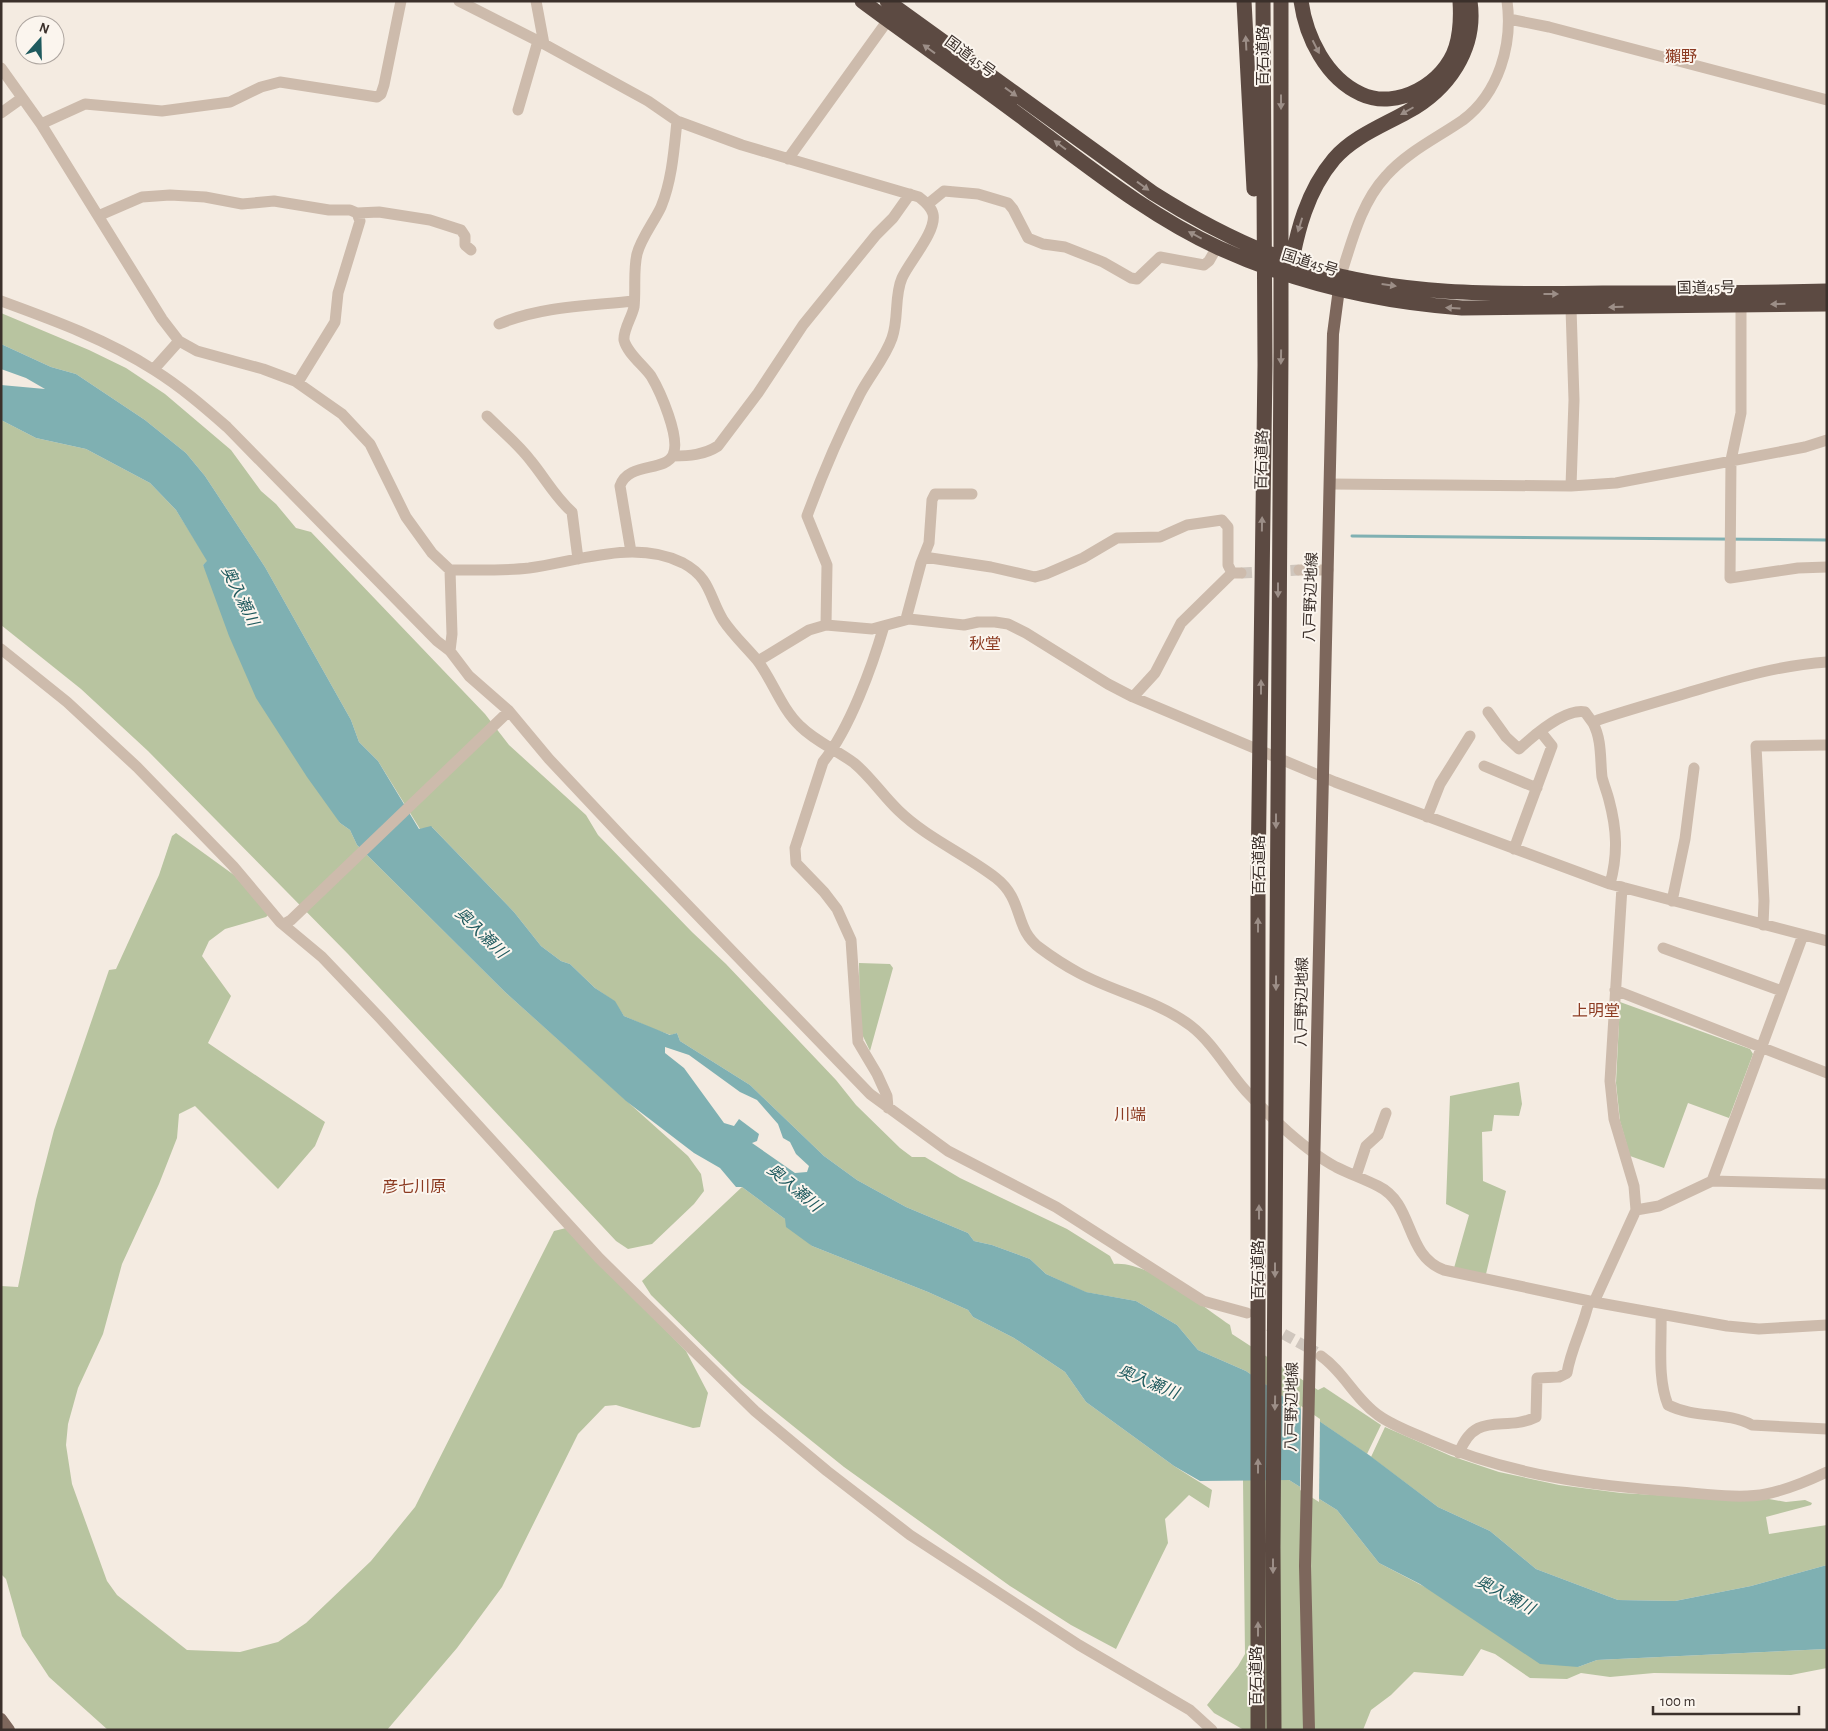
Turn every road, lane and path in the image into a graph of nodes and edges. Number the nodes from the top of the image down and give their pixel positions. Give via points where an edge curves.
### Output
1 (402, 1) edge
2 (459, 1) edge
3 (536, 1) edge
4 (862, 1) edge
5 (1244, 1) edge
6 (1262, 1) edge
7 (1281, 1) edge
8 (1301, 1) edge
9 (1460, 1) edge
10 (1470, 1) edge
11 (1507, 1) edge
12 (893, 8) edge
13 (1509, 19) junction
14 (541, 42) junction
15 (1, 68) edge
16 (22, 98) junction
17 (1827, 100) edge
18 (518, 110) dead end
19 (1, 113) edge
20 (677, 121) junction
21 (41, 124) junction
22 (788, 159) junction
23 (910, 194) junction
24 (928, 204) junction
25 (357, 213) junction
26 (98, 216) junction
27 (1260, 232) junction
28 (1288, 242) junction
29 (1217, 247) junction
30 (470, 250) dead end
31 (1339, 282) junction
32 (1827, 291) edge
33 (1, 301) edge
34 (634, 302) junction
35 (1827, 304) edge
36 (1741, 305) junction
37 (1571, 308) junction
38 (498, 324) dead end
39 (178, 341) junction
40 (154, 369) junction
41 (298, 382) junction
42 (487, 416) dead end
43 (1827, 440) edge
44 (673, 456) junction
45 (1731, 460) junction
46 (1330, 484) junction
47 (1571, 486) junction
48 (972, 494) dead end
49 (630, 552) junction
50 (924, 558) junction
51 (578, 559) junction
52 (1827, 567) edge
53 (450, 570) junction
54 (1299, 570) tunnel mouth
55 (1328, 570) junction
56 (906, 619) junction
57 (826, 625) junction
58 (884, 626) junction
59 (1, 649) edge
60 (450, 651) junction
61 (758, 661) junction
62 (1827, 662) edge
63 (1133, 697) junction
64 (1488, 712) dead end
65 (506, 713) junction
66 (1593, 724) junction
67 (1540, 731) junction
68 (1470, 736) dead end
69 (1827, 745) edge
70 (832, 750) junction
71 (1484, 766) dead end
72 (1694, 768) dead end
73 (1323, 776) junction
74 (1537, 788) junction
75 (1427, 817) junction
76 (1514, 849) junction
77 (1610, 884) junction
78 (1622, 887) junction
79 (1672, 901) junction
80 (287, 922) junction
81 (1764, 924) junction
82 (1802, 935) junction
83 (1827, 941) edge
84 (1664, 948) dead end
85 (1615, 990) junction
86 (1782, 991) junction
87 (1761, 1048) junction
88 (1827, 1073) edge
89 (888, 1108) junction
90 (1386, 1113) dead end
91 (1356, 1176) junction
92 (1712, 1181) junction
93 (1827, 1184) edge
94 (1636, 1210) junction
95 (1592, 1301) junction
96 (1247, 1313) dead end
97 (1661, 1314) junction
98 (1827, 1325) edge
99 (1322, 1356) tunnel mouth
100 (1827, 1429) edge
101 (1460, 1453) junction
102 (1827, 1472) edge
103 (1, 1719) edge
104 (8, 1730) edge
105 (1212, 1730) edge
106 (1258, 1730) edge
107 (1274, 1730) edge
108 (1309, 1730) edge

1 - 21 street via 384,85 377,97 280,82 230,102 162,111 85,104
2 - 14 street
3 - 14 street
4 - 12 highway, 国道45号
27 -> 5 highway
6 - 27 highway, 百石道路
7 -> 28 highway, 百石道路
8 -> 9 highway via 1307,30 1322,60 1339,79 1361,94 1385,99 1401,97 1425,87 1443,71 1456,48 1461,21
10 -> 28 highway via 1473,18 1467,46 1454,71 1435,94 1378,126 1336,158 1318,181
11 - 13 street
12 - 22 street
29 -> 12 highway, 国道45号 via 1145,206
12 -> 31 highway, 国道45号 via 1185,214
13 - 17 street
13 - 31 street via 1499,72 1486,96 1464,119 1401,162 1375,189 1359,219
14 - 18 street
14 - 20 street via 648,100
15 - 16 street
16 - 19 street
16 - 21 street
20 - 22 street
20 - 34 street via 668,184 661,206 637,254
21 - 26 street
22 - 23 street
23 - 24 street
23 - 44 street via 803,325 718,446 709,452
24 - 29 street via 944,191 999,199 1013,209 1028,238 1065,247 1137,279 1160,257 1204,265
24 - 57 street via 933,214 932,223 901,280 892,338 843,430 808,516 827,565
25 - 26 street via 274,202 242,204 170,194 142,197
25 - 30 street via 379,212 430,220 461,230 465,245
25 - 41 street via 360,221 338,293 335,322
26 - 39 street
106 -> 27 highway, 百石道路 via 1258,1079 1265,365
28 -> 107 highway, 百石道路 via 1281,321 1277,742 1272,1548
29 - 31 highway, 国道45号 via 1308,282
31 -> 32 highway, 国道45号 via 1463,292 1557,294
37 -> 31 highway, 国道45号 via 1426,306
31 - 46 main road, 八戸野辺地線 via 1333,334
33 - 40 street via 92,338
34 - 38 street via 552,309 522,314
34 - 44 street via 624,338 658,389 673,428
35 -> 36 highway, 国道45号
36 -> 37 highway, 国道45号
36 - 45 street via 1741,413
37 - 47 street via 1574,400
39 - 40 street
39 - 41 street via 197,351
40 - 60 street via 191,395 226,426 437,642
41 - 53 street via 342,414 370,444 406,517 432,553
42 - 51 street via 513,439 556,498 572,512
43 - 45 street
44 - 49 street via 623,478 620,486
45 - 47 street via 1616,483
45 - 52 street via 1730,578
46 - 47 street
46 - 55 main road, 八戸野辺地線
48 - 50 street via 935,494
49 - 51 street
49 - 61 street via 653,552 698,574 710,588 717,611 729,630
50 - 56 street
50 - 63 street via 1035,577 1083,558 1117,538 1160,537 1186,525 1222,520 1228,527 1228,565 1237,573 1181,623 1155,673
51 - 53 street via 529,568
53 - 60 street
54 - 55 street
55 - 73 main road, 八戸野辺地線
56 - 58 street
56 - 63 street via 964,625 978,622 1008,624
57 - 58 street via 861,629
57 - 61 street via 809,630
58 - 70 street via 870,668
59 - 80 street via 67,702 137,767
60 - 65 street
61 - 70 street via 788,713 817,741
62 - 66 street via 1782,667 1720,682 1644,704
63 - 73 street
64 - 67 street via 1519,749
65 - 80 street
65 - 89 street via 870,1094
66 - 67 street via 1580,711
66 - 77 street via 1615,827 1617,860
67 - 74 street via 1552,746
68 - 75 street via 1440,784
69 - 81 street via 1756,746
70 - 89 street via 823,762 799,830 796,863 824,892 847,927 851,940 858,1042 877,1074 887,1096
70 - 91 street via 853,763 900,812 996,878 1011,892 1022,927 1038,946 1080,974 1148,1000 1194,1028 1248,1093 1273,1116 1334,1166
71 - 74 street
72 - 79 street via 1685,839
73 - 75 street
73 - 108 main road, 八戸野辺地線 via 1305,1566
74 - 76 street
75 - 76 street
76 - 77 street
77 - 78 street
78 - 79 street
78 - 85 street
79 - 81 street
80 - 105 street via 380,1018 600,1258 755,1411 910,1534 1079,1645 1190,1710
81 - 82 street
82 - 83 street
82 - 86 street
84 - 86 street
85 - 87 street via 1756,1043
85 - 94 street via 1610,1081 1614,1119 1634,1186
86 - 87 street
87 - 88 street
87 - 92 street
89 - 96 street via 948,1151 1056,1207 1203,1301
90 - 91 street via 1378,1135 1366,1146
91 - 95 street via 1394,1197 1422,1255 1432,1266
92 - 93 street
92 - 94 street via 1659,1206
94 - 95 street
95 - 97 street
95 - 101 street via 1570,1353 1567,1373 1559,1377 1537,1378 1536,1417 1474,1430 1465,1438
97 - 98 street via 1759,1329
97 - 100 street via 1662,1373 1668,1404 1696,1415 1741,1419 1752,1425
99 - 101 street via 1336,1366 1345,1382 1378,1415
101 - 102 street via 1502,1467 1581,1483 1706,1494 1764,1495
103 - 104 main road

